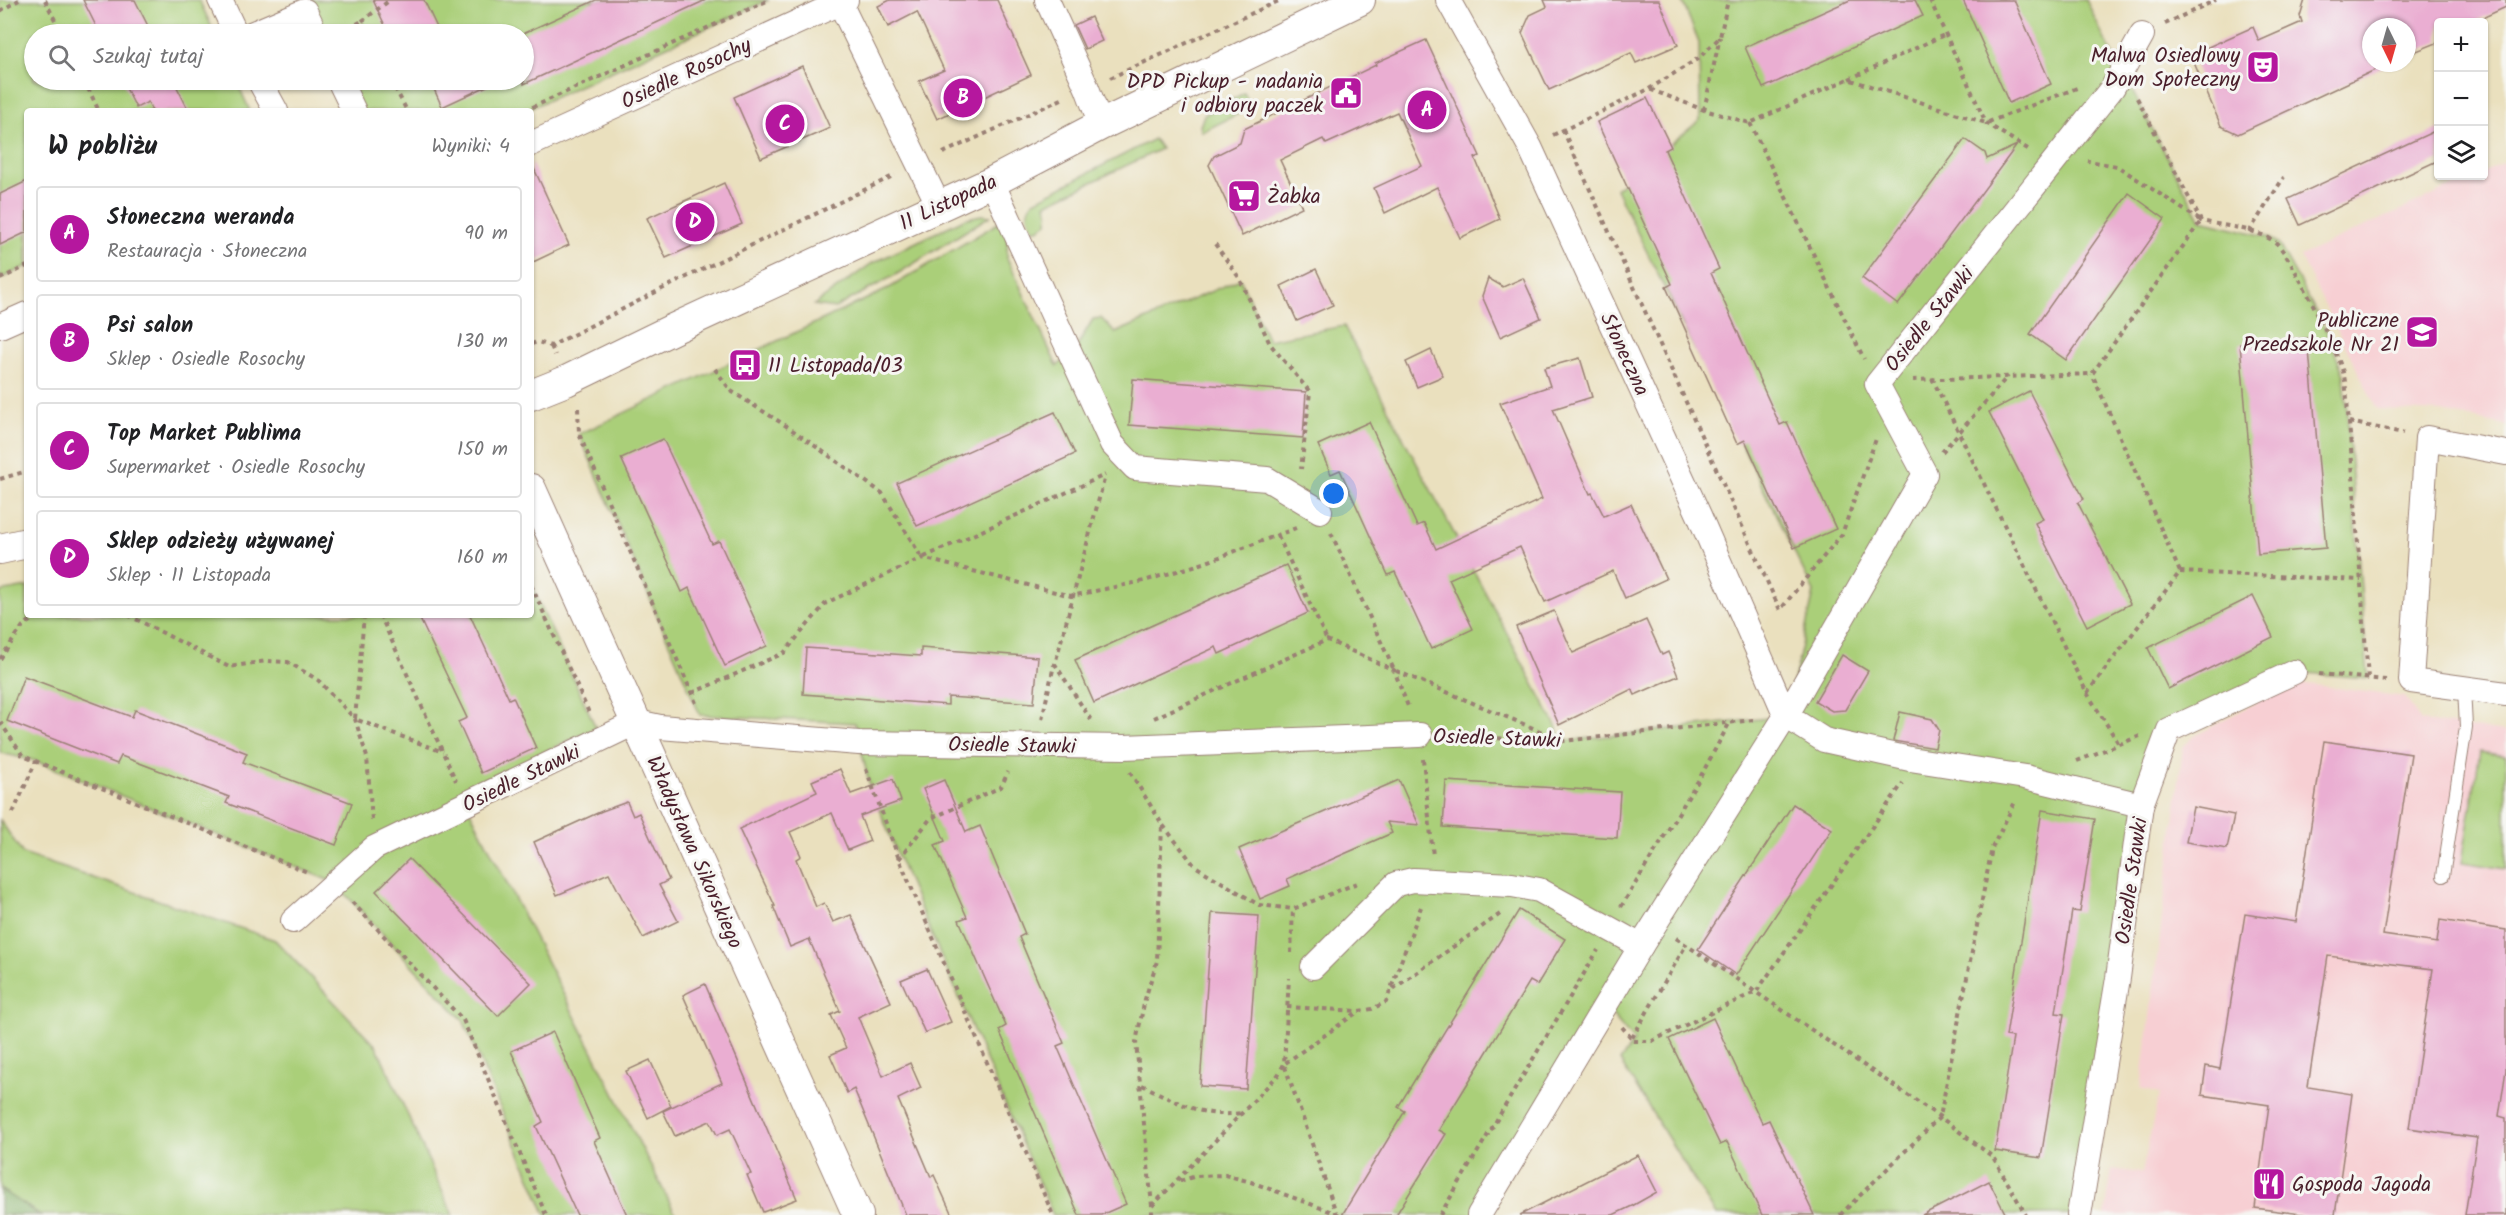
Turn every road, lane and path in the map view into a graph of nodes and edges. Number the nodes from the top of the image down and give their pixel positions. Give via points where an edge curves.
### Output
1 (19, 0) edge
2 (45, 0) edge
3 (220, 0) edge
4 (390, 0) edge
5 (769, 0) edge
6 (1047, 0) edge
7 (1360, 0) edge
8 (1448, 0) edge
9 (1728, 0) edge
10 (1930, 0) edge
11 (2216, 0) edge
12 (841, 1) edge
13 (305, 5) edge
14 (0, 11) edge
15 (362, 21) junction
16 (57, 24) edge
17 (231, 24) edge
18 (270, 24) edge
19 (312, 24) edge
20 (357, 24) edge
21 (363, 24) edge
22 (1944, 35) junction
23 (2142, 35) joint
24 (1720, 37) junction
25 (2122, 70) junction
26 (1848, 79) junction
27 (1648, 89) junction
28 (89, 90) edge
29 (264, 90) edge
30 (344, 90) edge
31 (396, 90) edge
32 (98, 108) edge
33 (274, 108) edge
34 (353, 108) edge
35 (405, 108) edge
36 (531, 108) edge
37 (1704, 110) junction
38 (1750, 123) junction
39 (1986, 123) junction
40 (1101, 125) junction
41 (1563, 130) junction
42 (534, 143) edge
43 (1530, 147) junction
44 (2053, 165) junction
45 (2284, 177) dead end
46 (992, 182) junction
47 (939, 206) junction
48 (2200, 220) junction
49 (2249, 232) junction
50 (1215, 244) dead end
51 (24, 267) edge
52 (0, 279) edge
53 (24, 315) edge
54 (0, 326) edge
55 (551, 346) dead end
56 (716, 369) dead end
57 (2092, 374) junction
58 (2007, 376) junction
59 (1932, 378) junction
60 (566, 381) junction
61 (1877, 384) junction
62 (534, 394) edge
63 (1888, 405) junction
64 (2349, 422) junction
65 (1959, 430) junction
66 (2427, 438) junction
67 (2506, 453) edge
68 (1135, 468) junction
69 (1290, 468) dead end
70 (1301, 469) junction
71 (24, 472) edge
72 (1925, 474) junction
73 (1106, 475) junction
74 (0, 478) edge
75 (534, 496) edge
76 (1320, 511) junction
77 (1278, 536) junction
78 (24, 544) edge
79 (0, 549) edge
80 (922, 558) junction
81 (2180, 572) junction
82 (2361, 580) junction
83 (534, 592) edge
84 (1071, 596) junction
85 (34, 618) edge
86 (134, 618) edge
87 (364, 618) edge
88 (381, 618) edge
89 (1327, 640) junction
90 (0, 659) edge
91 (1055, 664) junction
92 (1394, 670) junction
93 (2294, 672) joint
94 (2368, 678) junction
95 (2411, 681) junction
96 (2464, 688) junction
97 (692, 693) junction
98 (2087, 693) junction
99 (2506, 694) edge
100 (696, 704) dead end
101 (1786, 716) junction
102 (591, 718) dead end
103 (1153, 718) dead end
104 (355, 719) junction
105 (637, 722) junction
106 (1730, 723) junction
107 (2169, 730) junction
108 (1420, 735) junction
109 (1564, 741) junction
110 (859, 742) junction
111 (2119, 744) junction
112 (1036, 745) junction
113 (1124, 747) junction
114 (443, 752) junction
115 (1918, 760) junction
116 (36, 761) dead end
117 (2074, 762) dead end
118 (2025, 777) junction
119 (1001, 787) dead end
120 (460, 790) dead end
121 (2141, 805) junction
122 (13, 813) dead end
123 (1162, 824) junction
124 (372, 826) dead end
125 (899, 859) junction
126 (2443, 876) dead end
127 (1368, 878) dead end
128 (1429, 881) junction
129 (1539, 890) junction
130 (1293, 909) junction
131 (293, 921) dead end
132 (1655, 925) junction
133 (1610, 930) junction
134 (1686, 945) junction
135 (1641, 946) junction
136 (1290, 957) dead end
137 (1301, 967) joint
138 (1392, 989) junction
139 (1757, 991) junction
140 (1605, 1006) junction
141 (1287, 1007) junction
142 (1359, 1011) junction
143 (1632, 1038) junction
144 (1284, 1064) junction
145 (1142, 1085) junction
146 (1242, 1113) junction
147 (1940, 1117) junction
148 (1179, 1181) junction
149 (1152, 1206) junction
150 (1338, 1214) edge
151 (858, 1215) edge
152 (1053, 1215) edge
153 (1152, 1215) edge
154 (1440, 1215) edge
155 (1479, 1215) edge
156 (1840, 1215) edge
157 (2026, 1215) edge
158 (2079, 1215) edge

1 - 14 path
2 - 16 path
3 - 17 street
4 - 15 path
5 - 36 path
6 - 40 street
7 - 40 street, 11 Listopada
8 - 43 street, Słoneczna
9 - 24 path
10 - 22 path
11 - 23 path
12 - 42 street, Osiedle Rosochy
12 - 47 street, Osiedle Rosochy
13 - 18 street
13 - 19 street
15 - 20 path
15 - 21 path
22 - 26 path
22 - 39 path
23 - 25 street, Osiedle Stawki
24 - 27 path via 1699,58
24 - 37 path
25 - 39 path
25 - 44 street, Osiedle Stawki
25 - 48 path
26 - 38 path
26 - 39 path
27 - 37 path
27 - 41 path
28 - 32 path
29 - 33 street
30 - 34 street
31 - 35 path
37 - 38 path
38 - 61 path
39 - 44 path
40 - 46 street, 11 Listopada
41 - 43 path
41 - 63 path via 1780,610 1842,534
43 - 101 street, Słoneczna via 1700,515
44 - 48 path via 2090,161 2117,166
44 - 61 street, Osiedle Stawki
45 - 49 path
46 - 47 street, 11 Listopada
46 - 68 street via 1112,444
47 - 60 street, 11 Listopada
48 - 49 path
48 - 57 path
49 - 64 path via 2278,243 2288,257 2327,332 2344,375
50 - 70 path via 1240,279 1270,344 1310,392
51 - 52 path
53 - 54 street
55 - 60 path
56 - 80 path via 731,391 882,493
57 - 58 path
57 - 81 path
58 - 59 path
58 - 65 path
59 - 61 path
59 - 65 path
60 - 62 street, 11 Listopada
60 - 97 path via 579,408 579,434
61 - 63 street, Osiedle Stawki
63 - 72 street, Osiedle Stawki
64 - 66 path
64 - 82 path
65 - 72 path
65 - 98 path
66 - 67 street
66 - 95 street
68 - 73 path
68 - 76 street via 1267,479
69 - 70 path
70 - 76 path
71 - 74 path
72 - 101 street
73 - 80 path
73 - 84 path
75 - 105 street, Władysława Sikorskiego
76 - 77 path via 1315,520
76 - 92 path
77 - 84 path via 1164,575
77 - 89 path
78 - 79 street
80 - 84 path
80 - 97 path via 826,603 784,653
81 - 82 path
81 - 98 path
82 - 94 path
83 - 102 path
84 - 91 path
85 - 90 path via 23,626
86 - 104 path via 229,668 266,661 288,662 318,680
87 - 104 path
88 - 114 path
89 - 92 path
89 - 103 path
91 - 112 path
91 - 113 path via 1100,734
92 - 108 path
92 - 109 path
93 - 94 path
93 - 107 street
94 - 95 path
95 - 96 street
96 - 99 street
96 - 126 lane via 2466,727
97 - 100 path
98 - 111 path
101 - 106 path, Osiedle Stawki
101 - 115 street, Osiedle Stawki via 1824,740
101 - 132 street
104 - 114 path
104 - 124 path via 367,757
105 - 110 street, Osiedle Stawki
105 - 131 street, Osiedle Stawki via 374,848
105 - 151 street, Władysława Sikorskiego
106 - 109 path, Osiedle Stawki
106 - 133 path
107 - 111 path via 2148,732
107 - 121 street
108 - 109 path, Osiedle Stawki
108 - 113 street, Osiedle Stawki
108 - 128 path via 1434,865
110 - 112 street, Osiedle Stawki
110 - 125 path via 869,783
111 - 117 path
112 - 113 street, Osiedle Stawki
113 - 123 path via 1122,759
114 - 120 path
115 - 118 street, Osiedle Stawki
115 - 139 path
116 - 122 path
118 - 121 street, Osiedle Stawki
118 - 147 path via 1992,848
119 - 125 path via 930,819
121 - 158 street, Osiedle Stawki via 2118,978
123 - 130 path via 1195,866 1260,906
123 - 145 path via 1157,961 1136,1042
125 - 152 path
127 - 130 path
128 - 129 street
128 - 137 street via 1396,884
128 - 138 path
129 - 133 street
129 - 138 path
130 - 136 path
132 - 134 path
132 - 135 street
133 - 135 street
133 - 154 path
134 - 139 path
134 - 143 path
135 - 140 street
137 - 141 path
138 - 142 path via 1386,1002
139 - 143 path via 1652,1041
139 - 147 path
140 - 143 path
140 - 155 street
141 - 142 path
141 - 144 path
142 - 144 path
144 - 146 path
144 - 150 path
145 - 146 path via 1197,1112
145 - 149 path
146 - 148 path
147 - 156 path
147 - 157 path via 1993,1157
148 - 149 path
148 - 150 path via 1225,1175
149 - 153 path

